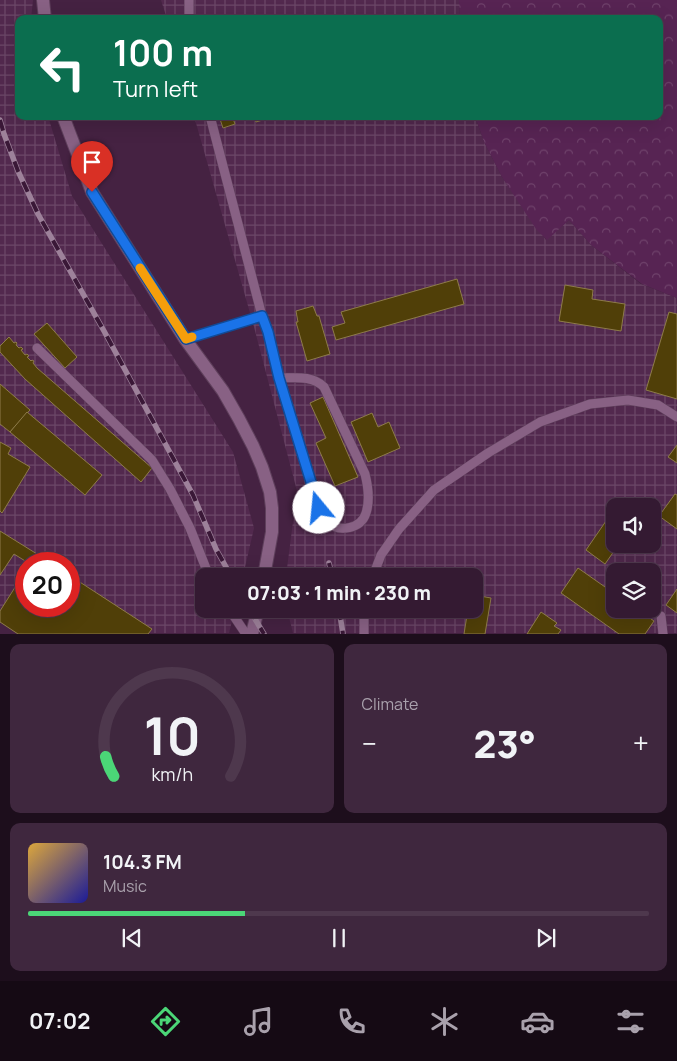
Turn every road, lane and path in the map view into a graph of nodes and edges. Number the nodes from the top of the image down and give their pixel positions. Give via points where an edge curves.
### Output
1 (43, 0) edge
2 (189, 0) edge
3 (45, 15) edge
4 (189, 15) edge
5 (65, 120) edge
6 (211, 120) edge
7 (262, 316) junction
8 (186, 339) junction
9 (37, 348) dead end
10 (279, 378) junction
11 (658, 405) junction
12 (677, 411) edge
13 (677, 417) edge
14 (206, 568) edge
15 (265, 568) edge
16 (376, 568) edge
17 (661, 616) dead end
18 (235, 618) edge
19 (256, 618) edge
20 (364, 618) edge
21 (246, 634) edge
22 (252, 634) edge
23 (364, 634) edge
24 (663, 634) edge

1 - 3 street
2 - 4 lane
5 - 8 street via 92,192
6 - 7 lane
7 - 8 lane
7 - 10 lane
8 - 15 street via 240,419 262,467 272,508 272,532
9 - 14 lane via 152,460 190,528
10 - 10 lane via 322,516 333,526 352,528 366,513 368,487 324,387 310,378
11 - 12 lane
11 - 13 lane
11 - 16 lane via 628,400 590,404 540,422 434,490 399,529
17 - 24 lane
18 - 21 lane
19 - 22 street
20 - 23 lane

